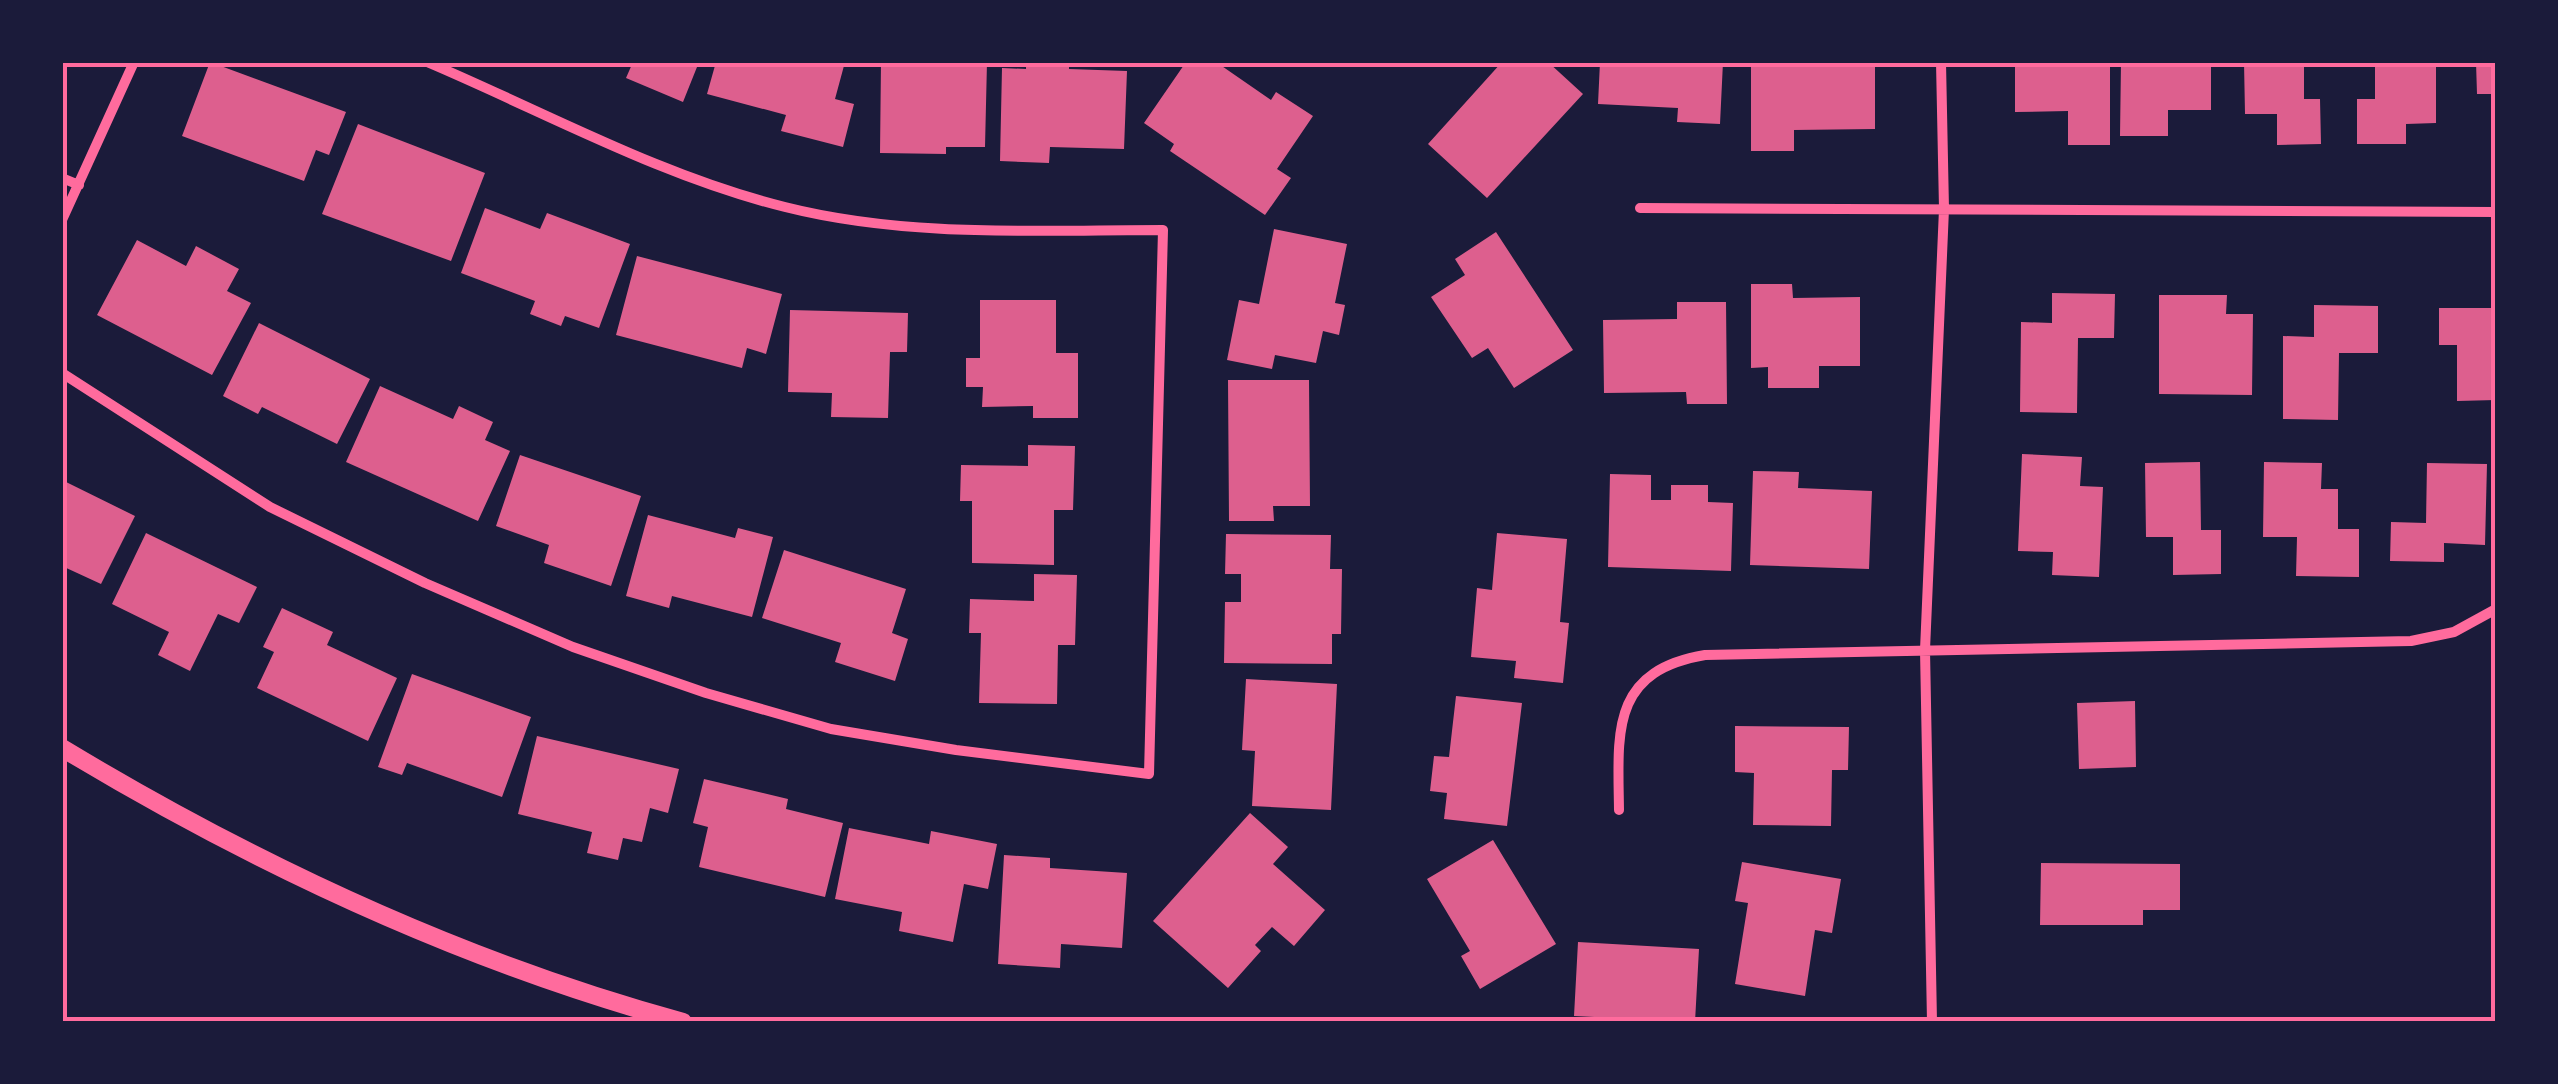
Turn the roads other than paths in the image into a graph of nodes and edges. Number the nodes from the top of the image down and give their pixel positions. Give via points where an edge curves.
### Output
1 (134, 62) edge
2 (426, 62) edge
3 (1941, 62) edge
4 (62, 178) edge
5 (79, 185) junction
6 (1640, 208) dead end
7 (1944, 209) junction
8 (2496, 212) edge
9 (62, 220) edge
10 (62, 373) edge
11 (2496, 609) edge
12 (1926, 650) junction
13 (62, 748) edge
14 (1620, 810) dead end
15 (682, 1022) edge
16 (1932, 1022) edge

1 - 5 street
2 - 10 street via 710,186 788,208 957,230 1163,230 1149,774 832,729 573,647 270,507
3 - 7 street
4 - 5 street
5 - 9 street
6 - 7 street
7 - 8 street
7 - 12 street
11 - 12 street via 2454,632 2411,641
12 - 14 street via 1705,654 1660,668 1641,685 1621,721
12 - 16 street
13 - 15 street via 208,831 370,910 524,972

